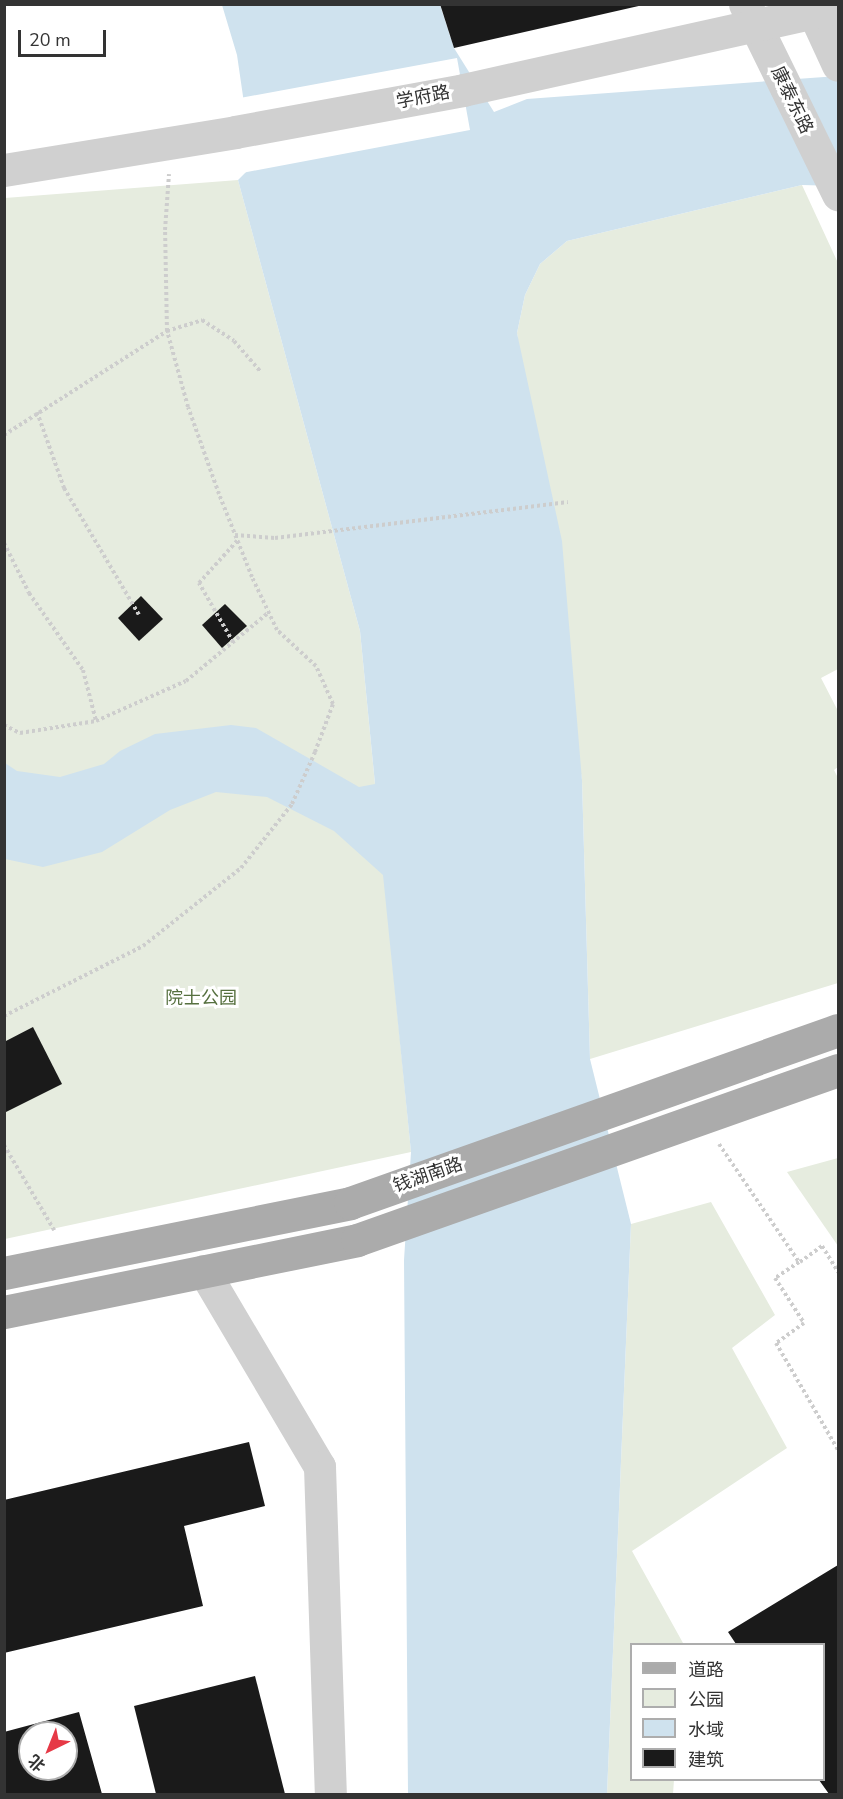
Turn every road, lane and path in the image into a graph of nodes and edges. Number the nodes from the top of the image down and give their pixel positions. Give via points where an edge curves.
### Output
1 (821, 8) edge
2 (750, 16) edge
3 (838, 65) edge
4 (171, 143) junction
5 (4, 170) edge
6 (838, 194) edge
7 (167, 331) junction
8 (260, 371) dead end
9 (37, 412) junction
10 (4, 435) edge
11 (568, 502) dead end
12 (235, 535) junction
13 (237, 541) junction
14 (4, 543) edge
15 (268, 612) junction
16 (139, 615) dead end
17 (232, 642) junction
18 (96, 721) junction
19 (4, 725) edge
20 (4, 1016) edge
21 (838, 1030) edge
22 (838, 1070) edge
23 (701, 1118) junction
24 (4, 1145) edge
25 (71, 1260) junction
26 (800, 1262) junction
27 (204, 1271) junction
28 (838, 1272) edge
29 (4, 1273) edge
30 (4, 1312) edge
31 (838, 1450) edge
32 (331, 1794) edge

1 - 2 street, 学府路
1 - 3 street
2 - 4 street, 学府路 via 463,90
2 - 6 street, 康泰东路
4 - 5 street, 学府路
4 - 7 path via 165,230
7 - 8 path via 202,320 234,341
7 - 9 path
7 - 12 path via 188,407
9 - 10 path
9 - 16 path via 64,488
11 - 12 path via 275,538
12 - 13 path
13 - 15 path
13 - 17 path via 199,583
14 - 18 path via 29,593 83,670
15 - 17 path
15 - 20 path via 277,630 316,666 333,704 292,804 241,868 143,946
17 - 18 path via 186,681
18 - 19 path via 20,732
21 - 25 main road, 钱湖南路 via 350,1203
22 - 23 main road, 钱湖南路
23 - 26 path
23 - 27 main road, 钱湖南路 via 357,1240
24 - 25 path
25 - 29 main road, 钱湖南路
26 - 28 path via 822,1245
26 - 31 path via 775,1278 804,1323 776,1343
27 - 30 main road, 钱湖南路
27 - 32 street via 320,1467

